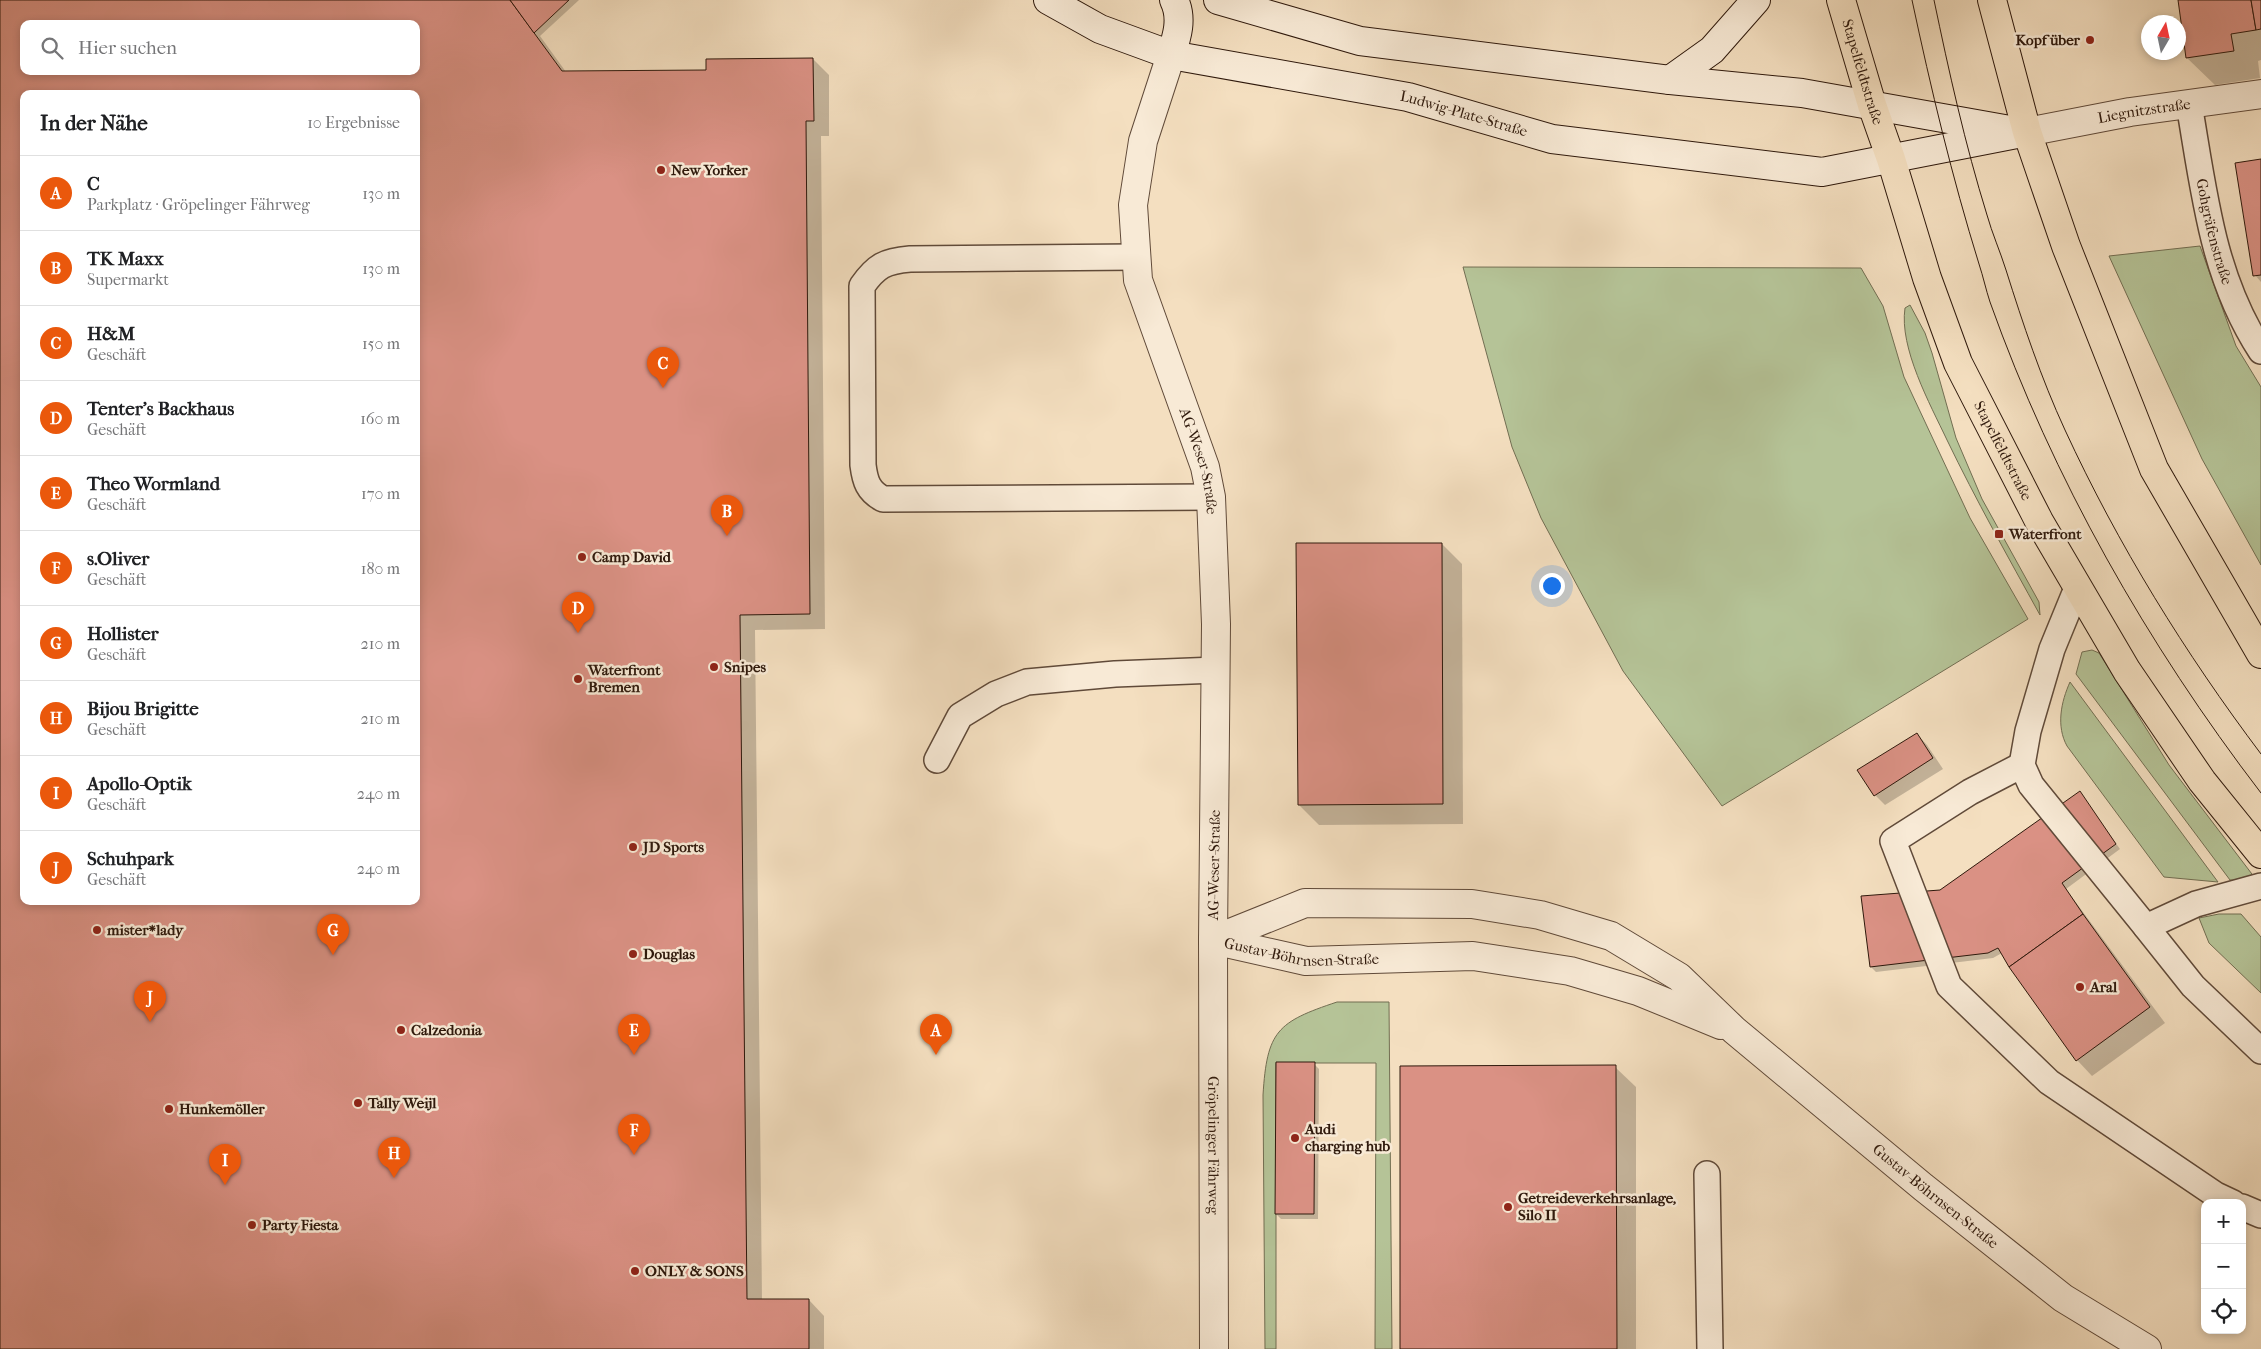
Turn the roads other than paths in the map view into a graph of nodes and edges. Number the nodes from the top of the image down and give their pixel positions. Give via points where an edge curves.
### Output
1 (1048, 0) edge
2 (1174, 0) edge
3 (1218, 0) edge
4 (1756, 0) edge
5 (1842, 0) edge
6 (1992, 0) edge
7 (1171, 55) junction
8 (1670, 80) junction
9 (2261, 94) edge
10 (2189, 104) junction
11 (1872, 105) junction
12 (2026, 132) junction
13 (1892, 159) junction
14 (1137, 257) junction
15 (2261, 352) edge
16 (1211, 497) junction
17 (2076, 588) junction
18 (2261, 654) edge
19 (1216, 670) junction
20 (937, 760) dead end
21 (2022, 765) junction
22 (2261, 854) edge
23 (2261, 886) edge
24 (2146, 927) junction
25 (1213, 940) junction
26 (1734, 1030) junction
27 (2261, 1051) edge
28 (1707, 1174) dead end
29 (2224, 1199) edge
30 (2246, 1209) edge
31 (2261, 1215) edge
32 (1214, 1349) edge
33 (1710, 1349) edge
34 (2147, 1349) edge

1 - 7 street, Ludwig-Plate-Straße via 1100,29
2 - 7 street, AG-Weser-Straße via 1179,32
3 - 8 street via 1360,41
4 - 8 street via 1712,50
5 - 11 main road, Stapelfeldtstraße
6 - 12 main road
7 - 13 street, Ludwig-Plate-Straße via 1408,97 1552,139 1822,172
7 - 14 street, AG-Weser-Straße via 1143,141 1133,205
8 - 11 street
9 - 10 street, Liegnitzstraße
10 - 12 street, Liegnitzstraße
10 - 15 lane, Gohgräfenstraße via 2211,229 2226,283
11 - 12 street
11 - 13 main road, Stapelfeldtstraße
12 - 13 street, Ludwig-Plate-Straße
12 - 18 main road via 2066,246 2154,469
13 - 17 main road, Stapelfeldtstraße via 1958,363
14 - 16 street, AG-Weser-Straße via 1138,280 1205,467
14 - 16 lane via 890,260 872,271 862,286 864,480 873,494 883,499
16 - 19 street, AG-Weser-Straße
17 - 21 lane via 2052,649 2028,731
17 - 22 main road, Stapelfeldtstraße via 2127,672 2197,773
19 - 20 lane via 1027,682 996,694 960,716
19 - 25 street, AG-Weser-Straße
21 - 24 lane via 2031,784
21 - 29 lane via 1970,792 1893,841 1950,986 2049,1082
23 - 24 lane via 2196,904
24 - 27 lane via 2193,986
25 - 26 street, Gustav-Böhrnsen-Straße via 1306,961 1473,956 1570,971 1638,991
25 - 26 street, Gustav-Böhrnsen-Straße via 1305,903 1472,904 1540,915 1612,936 1679,976
25 - 32 street, Gröpelinger Fährweg
26 - 34 street, Gustav-Böhrnsen-Straße via 2063,1298
28 - 33 lane
30 - 31 lane

